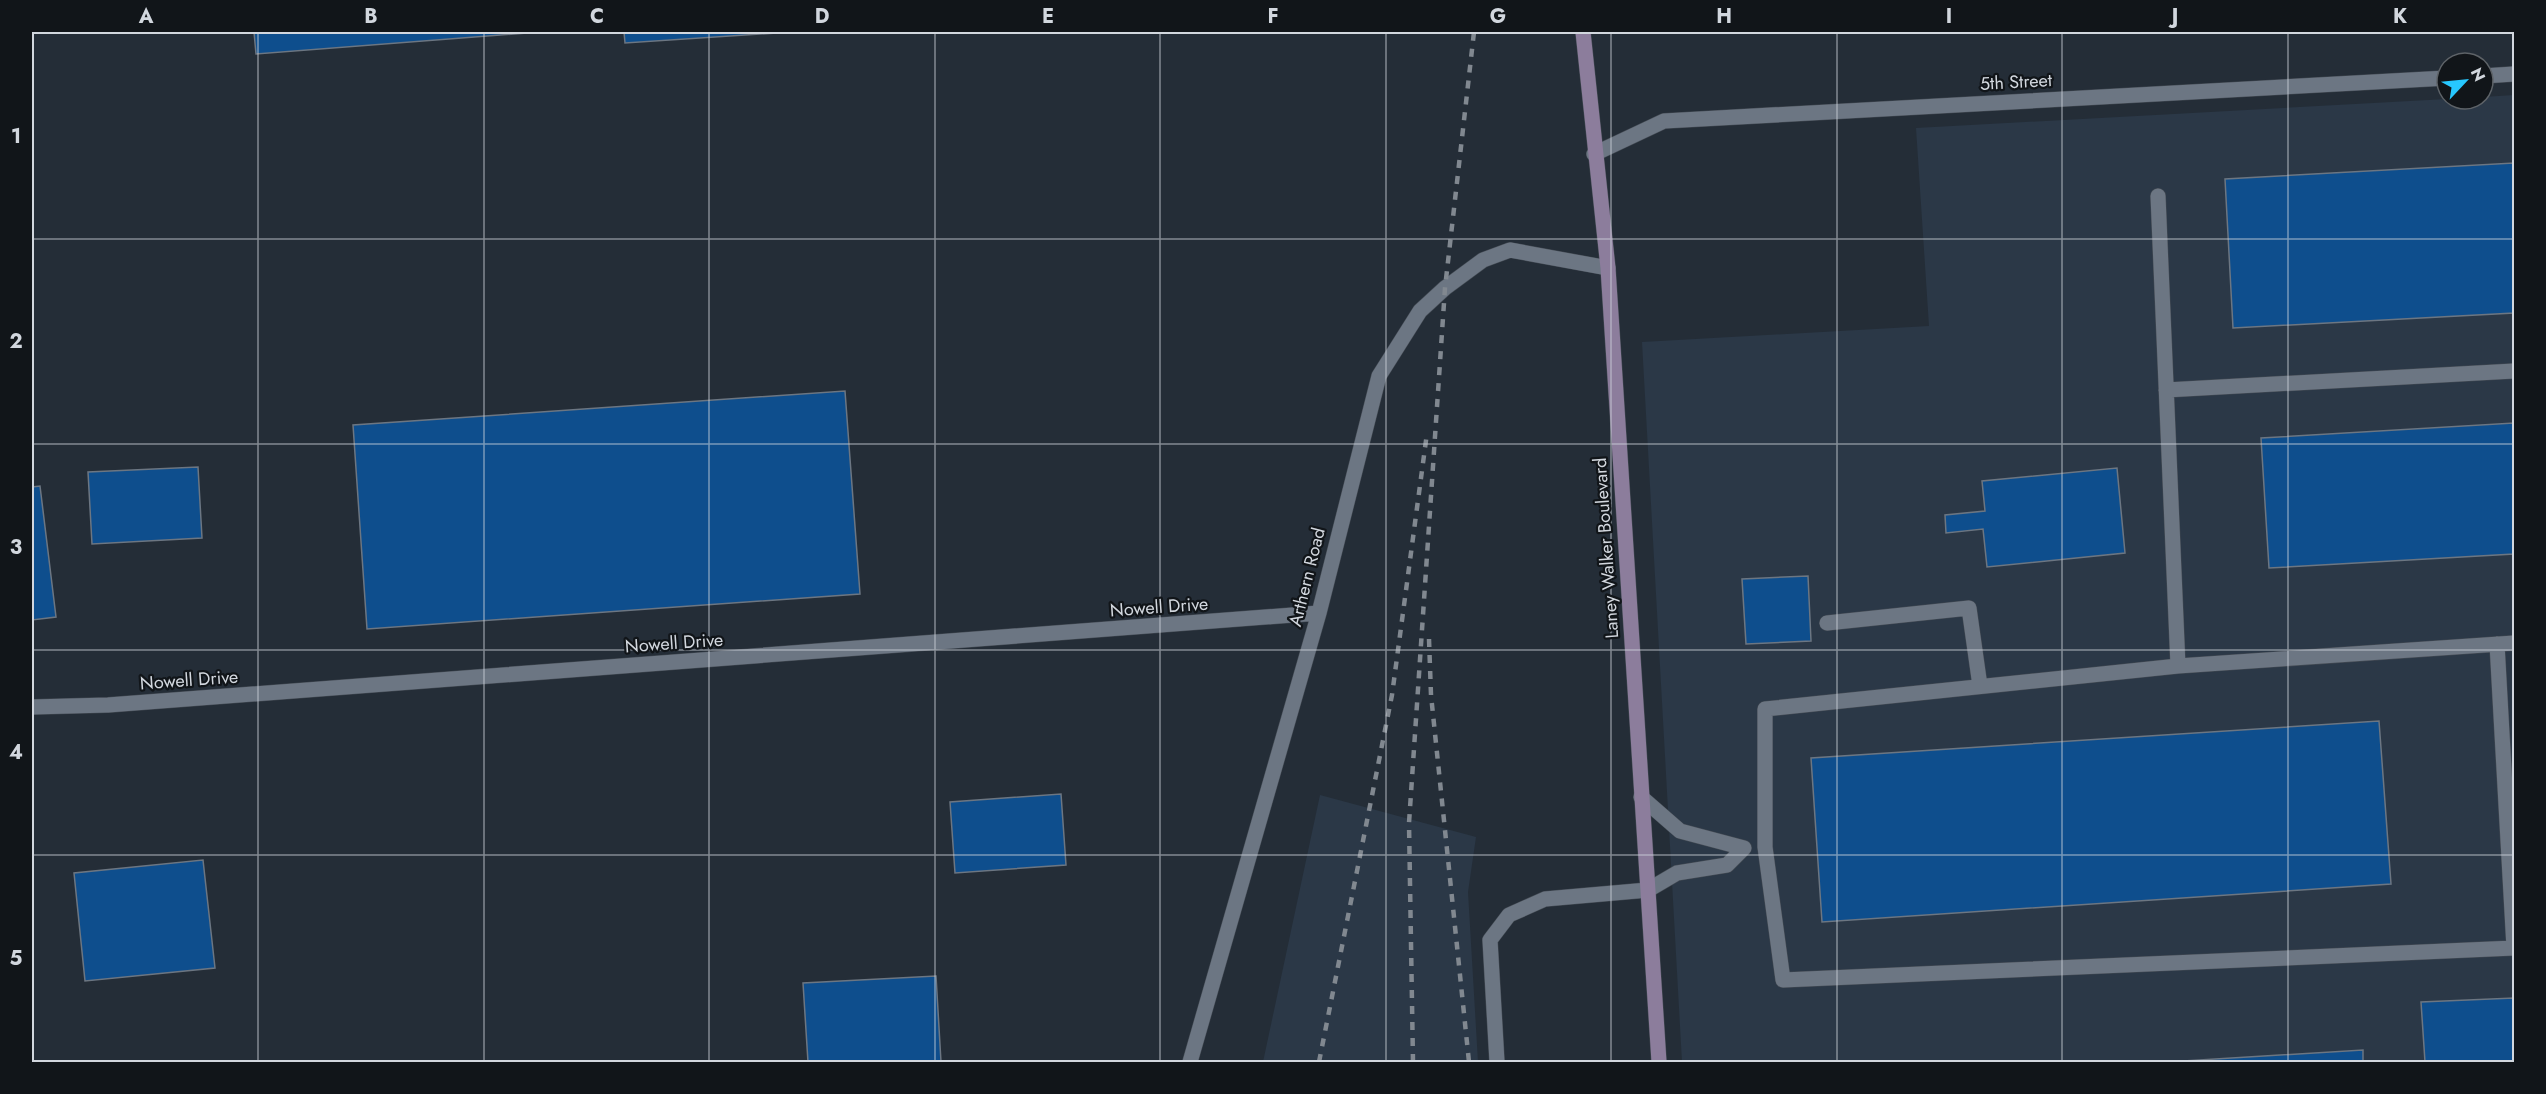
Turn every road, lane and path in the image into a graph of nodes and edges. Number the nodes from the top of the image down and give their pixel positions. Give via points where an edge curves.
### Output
1 (1583, 32) edge
2 (2514, 74) edge
3 (2495, 75) edge
4 (2435, 79) edge
5 (1594, 154) junction
6 (2158, 196) dead end
7 (1608, 268) junction
8 (2514, 371) edge
9 (2166, 390) junction
10 (1319, 613) junction
11 (1827, 623) dead end
12 (2514, 643) edge
13 (2497, 644) junction
14 (2178, 666) junction
15 (1980, 686) junction
16 (32, 707) edge
17 (1641, 796) junction
18 (1765, 847) junction
19 (1744, 848) junction
20 (1648, 890) junction
21 (1190, 1062) edge
22 (1497, 1062) edge
23 (1659, 1062) edge

1 - 5 main road, Laney Walker Boulevard
2 - 3 street
4 - 5 street, 5th Street via 1664,121
5 - 7 main road, Laney Walker Boulevard
6 - 9 street
7 - 10 street, Arthern Road via 1510,250 1483,260 1420,311 1379,376
7 - 17 main road, Laney Walker Boulevard
8 - 9 street
9 - 14 street
10 - 16 street, Nowell Drive via 108,705
10 - 21 street, Arthern Road
11 - 15 street via 1969,608
12 - 13 street
13 - 14 street
13 - 18 street via 2514,948 1783,980
14 - 15 street
15 - 18 street via 1765,709
17 - 19 street via 1680,831
17 - 20 main road, Laney Walker Boulevard
18 - 19 street
19 - 20 street via 1727,865 1677,873
20 - 22 street via 1545,899 1509,915 1490,940
20 - 23 main road, Laney Walker Boulevard

